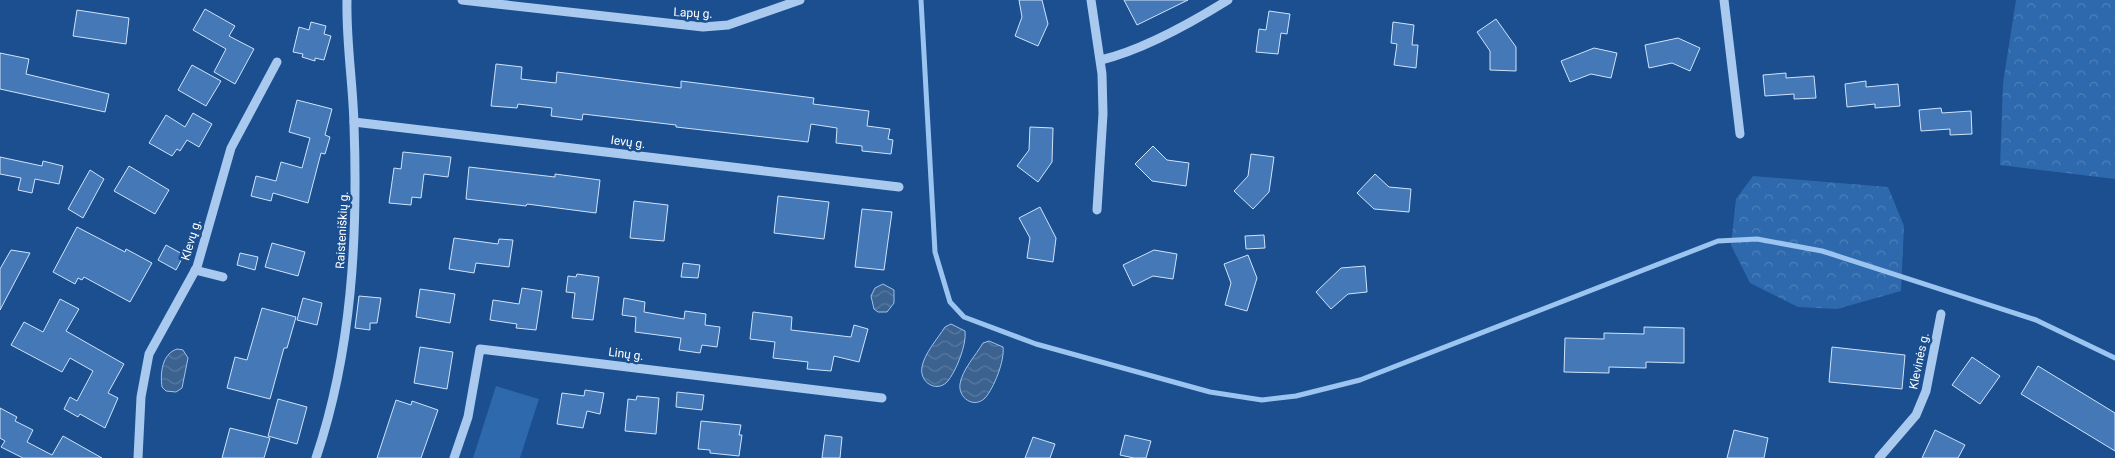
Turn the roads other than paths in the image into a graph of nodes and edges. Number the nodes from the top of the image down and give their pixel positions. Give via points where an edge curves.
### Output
1 (347, 0) edge
2 (462, 0) edge
3 (800, 0) edge
4 (1091, 0) edge
5 (1228, 0) edge
6 (1724, 0) edge
7 (1100, 60) junction
8 (277, 62) dead end
9 (354, 122) junction
10 (1740, 134) dead end
11 (899, 187) dead end
12 (1097, 210) dead end
13 (195, 270) junction
14 (224, 277) dead end
15 (1941, 314) dead end
16 (882, 398) dead end
17 (138, 458) edge
18 (316, 458) edge
19 (454, 458) edge
20 (1879, 458) edge

1 - 9 street, Raisteniškių g. via 346,30
2 - 3 street, Lapų g. via 703,28 728,25
4 - 7 street
5 - 7 street via 1146,45
6 - 10 street
7 - 12 street via 1103,114
8 - 13 street, Klevų g. via 231,148
9 - 11 street, Ievų g.
9 - 18 street, Raisteniškių g. via 356,188 351,292 337,383
13 - 14 street
13 - 17 street, Klevų g. via 149,354 141,397
15 - 20 street, Klevinės g. via 1926,391 1916,415
16 - 19 street, Linų g. via 480,349 468,417

